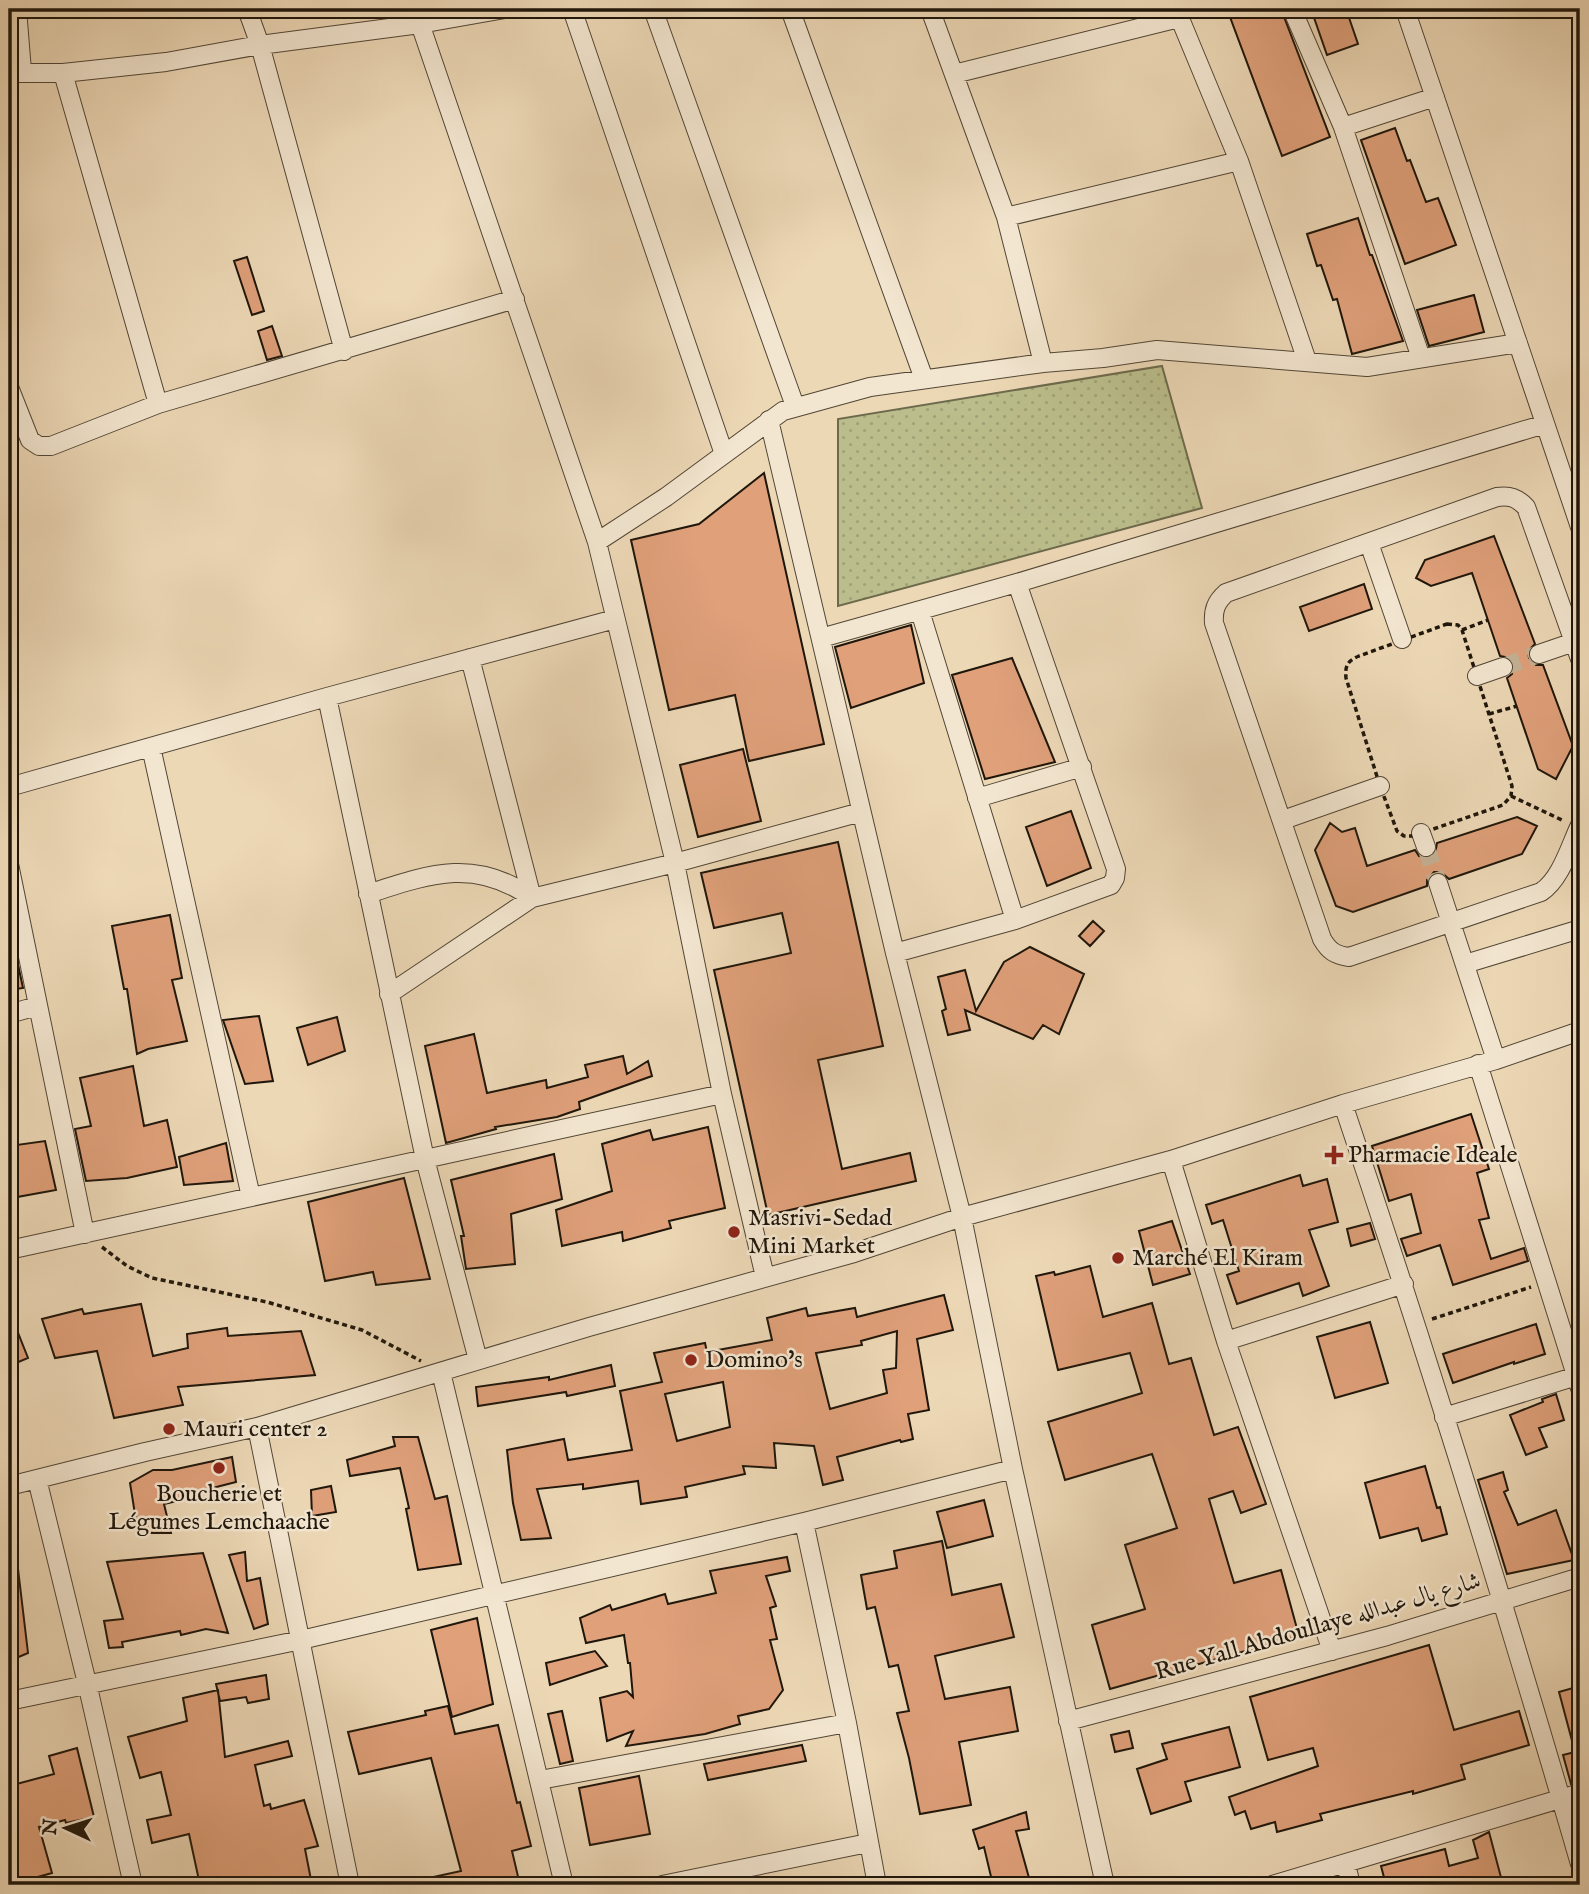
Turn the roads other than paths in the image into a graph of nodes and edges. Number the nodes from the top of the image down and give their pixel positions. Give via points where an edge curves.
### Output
1 (17, 9) edge
2 (247, 9) edge
3 (505, 9) edge
4 (572, 9) edge
5 (653, 9) edge
6 (790, 9) edge
7 (930, 9) edge
8 (1292, 9) edge
9 (1405, 9) edge
10 (1177, 13) edge
11 (418, 17) edge
12 (260, 45) junction
13 (15, 72) edge
14 (62, 73) junction
15 (954, 74) junction
16 (1435, 97) junction
17 (1343, 127) junction
18 (1239, 161) junction
19 (1006, 217) junction
20 (515, 299) junction
21 (1518, 343) junction
22 (344, 351) junction
23 (1421, 358) junction
24 (1307, 361) junction
25 (1042, 363) junction
26 (924, 379) junction
27 (9, 387) edge
28 (158, 404) junction
29 (795, 406) junction
30 (769, 420) junction
31 (1545, 424) junction
32 (724, 454) junction
33 (1580, 527) edge
34 (597, 542) junction
35 (1369, 542) junction
36 (1017, 583) junction
37 (920, 611) junction
38 (615, 619) junction
39 (821, 638) junction
40 (1402, 639) road end
41 (1578, 647) edge
42 (1539, 654) tunnel mouth
43 (470, 659) junction
44 (1503, 667) tunnel mouth
45 (1477, 676) road end
46 (327, 697) junction
47 (151, 747) junction
48 (1082, 767) junction
49 (1380, 786) road end
50 (9, 788) edge
51 (977, 798) junction
52 (861, 812) junction
53 (1283, 820) junction
54 (1580, 827) edge
55 (674, 863) junction
56 (9, 864) edge
57 (1438, 883) tunnel mouth
58 (368, 894) junction
59 (532, 898) junction
60 (1015, 920) junction
61 (1451, 922) junction
62 (1580, 929) edge
63 (895, 953) junction
64 (1465, 964) junction
65 (389, 994) junction
66 (37, 1006) junction
67 (9, 1014) edge
68 (1580, 1031) edge
69 (1496, 1060) junction
70 (1478, 1064) junction
71 (722, 1094) junction
72 (1343, 1104) junction
73 (425, 1159) junction
74 (1171, 1160) junction
75 (251, 1197) junction
76 (962, 1217) junction
77 (85, 1234) junction
78 (9, 1250) edge
79 (765, 1277) junction
80 (1404, 1284) junction
81 (1226, 1340) junction
82 (478, 1360) junction
83 (442, 1372) junction
84 (1579, 1380) edge
85 (1444, 1418) junction
86 (257, 1427) junction
87 (1013, 1469) junction
88 (37, 1479) junction
89 (9, 1486) edge
90 (804, 1521) junction
91 (1580, 1577) edge
92 (495, 1593) junction
93 (1503, 1601) junction
94 (301, 1640) junction
95 (1332, 1651) junction
96 (88, 1683) junction
97 (9, 1701) edge
98 (1068, 1721) junction
99 (847, 1723) junction
100 (540, 1780) junction
101 (1580, 1793) edge
102 (1561, 1800) junction
103 (868, 1843) junction
104 (1346, 1864) junction
105 (1580, 1864) edge
106 (133, 1885) edge
107 (349, 1885) edge
108 (564, 1885) edge
109 (662, 1885) edge
110 (877, 1885) edge
111 (1105, 1885) edge
112 (1272, 1885) edge
113 (1352, 1885) edge

1 - 13 street
2 - 12 street
3 - 11 street
4 - 32 street
5 - 29 street
6 - 26 street
7 - 15 street
8 - 17 street
9 - 16 street
10 - 15 street
10 - 18 street
11 - 12 street
11 - 20 street
12 - 14 street via 166,62
12 - 22 street
13 - 14 street
14 - 28 street
15 - 19 street
16 - 17 street
16 - 21 street
17 - 23 street
18 - 19 street
18 - 24 street
19 - 25 street
20 - 22 street
20 - 34 street
21 - 23 street
21 - 31 street
22 - 28 street
23 - 24 street via 1367,367
24 - 25 street via 1157,351
25 - 26 street
26 - 29 street
27 - 28 street via 30,440 39,446 51,446
29 - 30 street
30 - 32 street
30 - 39 street
31 - 33 street
31 - 36 street
32 - 34 street
34 - 38 street
35 - 40 street
35 - 41 street via 1497,497 1518,499 1526,507
35 - 53 street via 1226,593 1213,611
36 - 37 street
36 - 48 street
37 - 39 street
37 - 51 street
38 - 43 street
38 - 55 street
39 - 52 street
41 - 42 street
43 - 46 street
43 - 59 street
44 - 45 street
46 - 47 street
46 - 58 street
47 - 50 street
47 - 75 street
48 - 51 street
48 - 60 street via 1116,869 1115,878 1111,885
49 - 53 street
51 - 60 street
52 - 55 street
52 - 63 street
53 - 61 street via 1322,939 1335,955 1349,957
54 - 61 street via 1546,888
55 - 59 street
55 - 71 street
56 - 66 street
57 - 61 street
58 - 59 street via 418,878 453,873 501,878
58 - 65 street
59 - 65 street
60 - 63 street
61 - 64 street
62 - 64 street
63 - 76 street
64 - 69 street
65 - 73 street
66 - 67 street
66 - 77 street
68 - 69 street
69 - 70 street
70 - 72 street
70 - 84 street
71 - 73 street
71 - 79 street
72 - 74 street
72 - 80 street
73 - 75 street
73 - 82 street
74 - 76 street
74 - 81 street
75 - 77 street
76 - 79 street
76 - 87 street
77 - 78 street
79 - 82 street
80 - 81 street
80 - 85 street
81 - 95 street
82 - 83 street
83 - 86 street
83 - 92 street
84 - 85 street
85 - 93 street
86 - 88 street
86 - 94 street
87 - 90 street
87 - 98 street
88 - 89 street
88 - 96 street
90 - 92 street
90 - 99 street
91 - 93 street, Rue Yall Abdoullaye شارع يال عبدالله
92 - 94 street
92 - 100 street
93 - 95 street, Rue Yall Abdoullaye شارع يال عبدالله
93 - 102 street
94 - 96 street
94 - 107 street
95 - 98 street, Rue Yall Abdoullaye شارع يال عبدالله
96 - 97 street
96 - 106 street
98 - 111 street
99 - 100 street
99 - 103 street
100 - 108 street
101 - 102 street
102 - 104 street
102 - 105 street
103 - 109 street
103 - 110 street
104 - 112 street
104 - 113 street

